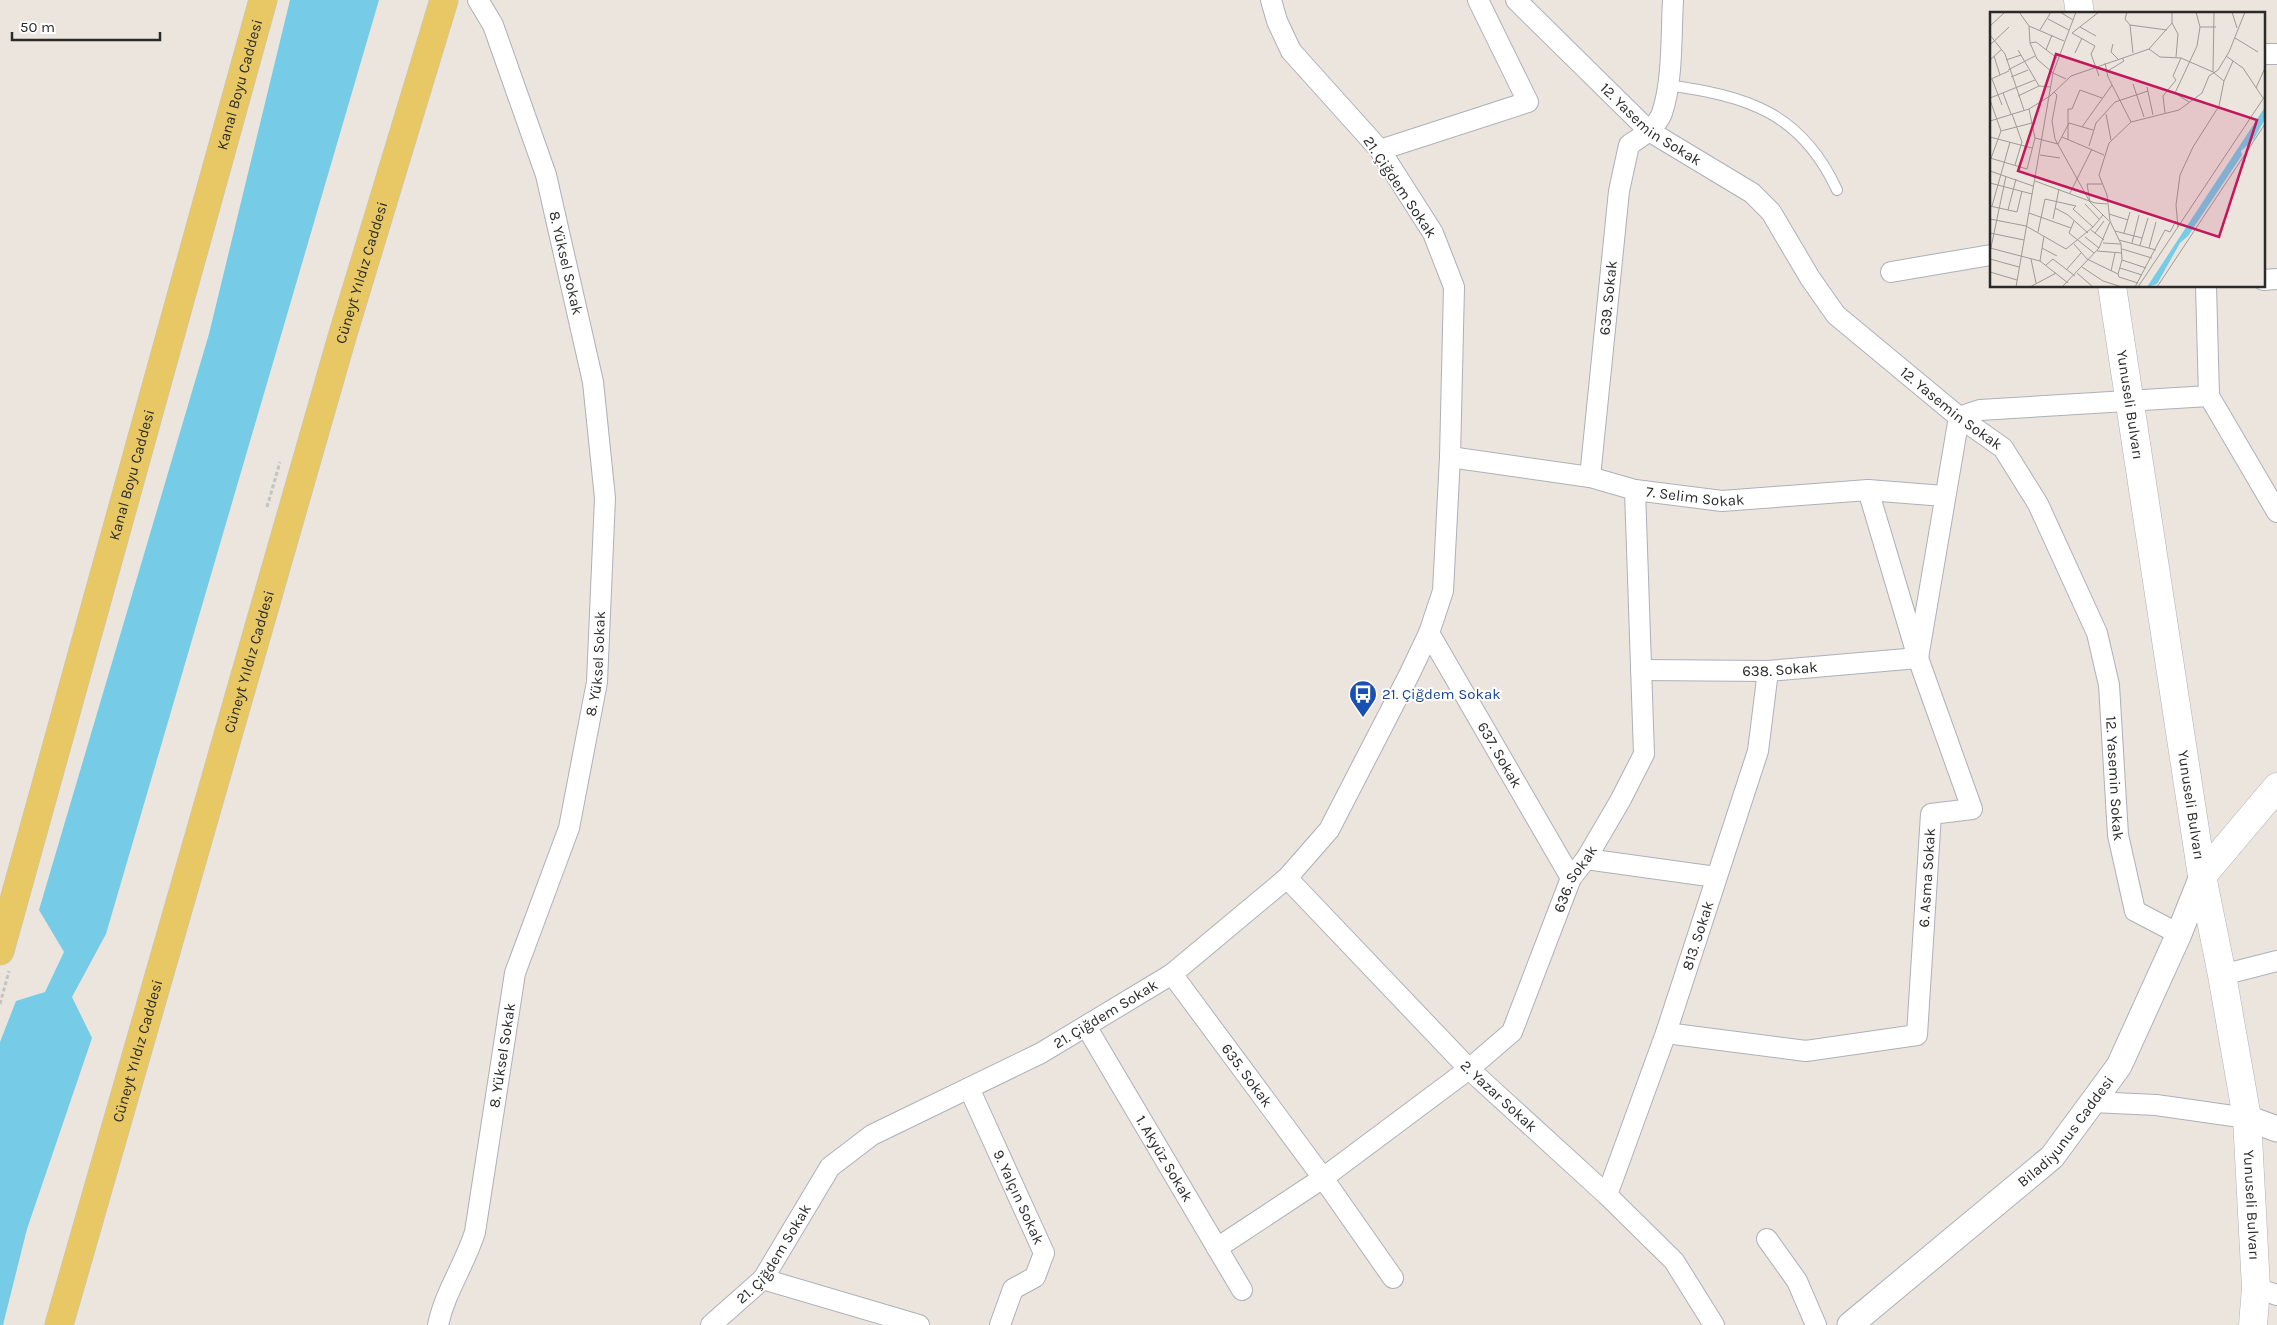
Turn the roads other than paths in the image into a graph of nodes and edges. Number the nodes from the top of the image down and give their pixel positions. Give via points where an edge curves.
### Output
1 (262, 0) edge
2 (444, 0) edge
3 (478, 0) edge
4 (497, 0) edge
5 (1271, 0) edge
6 (1478, 0) edge
7 (1516, 0) edge
8 (1673, 0) edge
9 (493, 25) junction
10 (2264, 54) edge
11 (2277, 54) edge
12 (1667, 85) junction
13 (1649, 131) junction
14 (1380, 150) junction
15 (1837, 190) dead end
16 (1990, 255) edge
17 (1891, 272) dead end
18 (2264, 280) edge
19 (2277, 280) edge
20 (2112, 288) edge
21 (2206, 288) edge
22 (2209, 396) junction
23 (2130, 400) junction
24 (1959, 417) junction
25 (1450, 457) junction
26 (1590, 477) junction
27 (1635, 490) junction
28 (1868, 490) junction
29 (1944, 496) junction
30 (2277, 512) edge
31 (1429, 633) junction
32 (1918, 658) junction
33 (1641, 670) junction
34 (1768, 672) junction
35 (2277, 787) edge
36 (1586, 859) junction
37 (2202, 876) junction
38 (1716, 877) junction
39 (1287, 878) junction
40 (1571, 878) junction
41 (2179, 934) junction
42 (0, 951) edge
43 (2277, 961) edge
44 (1172, 974) junction
45 (2222, 975) junction
46 (1086, 1026) junction
47 (1666, 1033) junction
48 (1469, 1069) junction
49 (969, 1088) junction
50 (2092, 1102) junction
51 (2247, 1118) junction
52 (2277, 1129) edge
53 (1323, 1178) junction
54 (1607, 1195) junction
55 (1767, 1239) dead end
56 (1217, 1248) junction
57 (1393, 1278) dead end
58 (763, 1279) junction
59 (1242, 1290) dead end
60 (2266, 1291) edge
61 (1706, 1321) edge
62 (60, 1325) edge
63 (438, 1325) edge
64 (711, 1325) edge
65 (919, 1325) edge
66 (1000, 1325) edge
67 (1816, 1325) edge
68 (1850, 1325) edge
69 (2253, 1325) edge

1 - 42 main road, Kanal Boyu Caddesi
2 - 62 main road, Cüneyt Yıldız Caddesi via 339,346
3 - 9 street, 8. Yüksel Sokak
4 - 9 street
5 - 14 street, 21. Çiğdem Sokak via 1291,50
6 - 14 street via 1528,102
7 - 13 street, 12. Yasemin Sokak
8 - 12 street, 639. Sokak
9 - 63 street, 8. Yüksel Sokak via 546,175 593,382 605,498 597,682 569,828 515,973 475,1232 468,1254 448,1293
10 - 11 street
12 - 13 street, 639. Sokak via 1662,114
12 - 15 lane via 1753,104 1783,119 1813,149
13 - 24 street, 12. Yasemin Sokak via 1752,193 1771,212 1836,315
13 - 26 street, 639. Sokak via 1629,146 1619,191
14 - 25 street, 21. Çiğdem Sokak via 1433,233 1454,287
16 - 17 street
18 - 19 street
20 - 23 main road, Yunuseli Bulvarı
21 - 22 street
22 - 23 street
22 - 30 street
23 - 24 street via 1980,410
23 - 37 main road, Yunuseli Bulvarı
24 - 29 street
24 - 41 street, 12. Yasemin Sokak via 2002,448 2013,464 2038,504 2097,633 2108,685 2118,835 2135,910
25 - 26 street, 7. Selim Sokak
25 - 31 street, 21. Çiğdem Sokak via 1443,591
26 - 27 street, 7. Selim Sokak
27 - 28 street, 7. Selim Sokak via 1722,501
27 - 33 street, 636. Sokak
28 - 29 street, 7. Selim Sokak
28 - 32 street, 6. Asma Sokak
29 - 32 street
31 - 39 street, 21. Çiğdem Sokak via 1329,830
31 - 40 street, 637. Sokak
32 - 34 street, 638. Sokak
32 - 47 street, 6. Asma Sokak via 1972,809 1931,814 1917,1035 1806,1051
33 - 34 street, 638. Sokak
33 - 36 street, 636. Sokak via 1644,754
34 - 38 street, 813. Sokak via 1758,751
35 - 37 main road
36 - 38 street
36 - 40 street, 636. Sokak
37 - 41 street, Biladiyunus Caddesi
37 - 45 main road, Yunuseli Bulvarı
38 - 47 street, 813. Sokak
39 - 44 street, 21. Çiğdem Sokak
39 - 48 street, 2. Yazar Sokak
40 - 48 street, 636. Sokak via 1512,1032
41 - 50 street, Biladiyunus Caddesi via 2119,1066
43 - 45 street
44 - 46 street, 21. Çiğdem Sokak
44 - 53 street, 635. Sokak
45 - 51 main road, Yunuseli Bulvarı
46 - 49 street, 21. Çiğdem Sokak via 1041,1053
46 - 56 street, 1. Akyüz Sokak
47 - 54 street, 813. Sokak
48 - 53 street, 636. Sokak
48 - 54 street, 2. Yazar Sokak
49 - 58 street, 21. Çiğdem Sokak via 872,1135 830,1167
49 - 66 street, 9. Yalçın Sokak via 1044,1253 1036,1277 1013,1289
50 - 51 street via 2156,1105
50 - 68 street, Biladiyunus Caddesi via 2052,1156
51 - 52 street
51 - 60 main road, Yunuseli Bulvarı
53 - 56 street
53 - 57 street, 635. Sokak
54 - 61 street, 2. Yazar Sokak via 1674,1261
55 - 67 street via 1797,1281
56 - 59 street, 1. Akyüz Sokak
58 - 64 street, 21. Çiğdem Sokak
58 - 65 street
60 - 69 main road, Yunuseli Bulvarı

